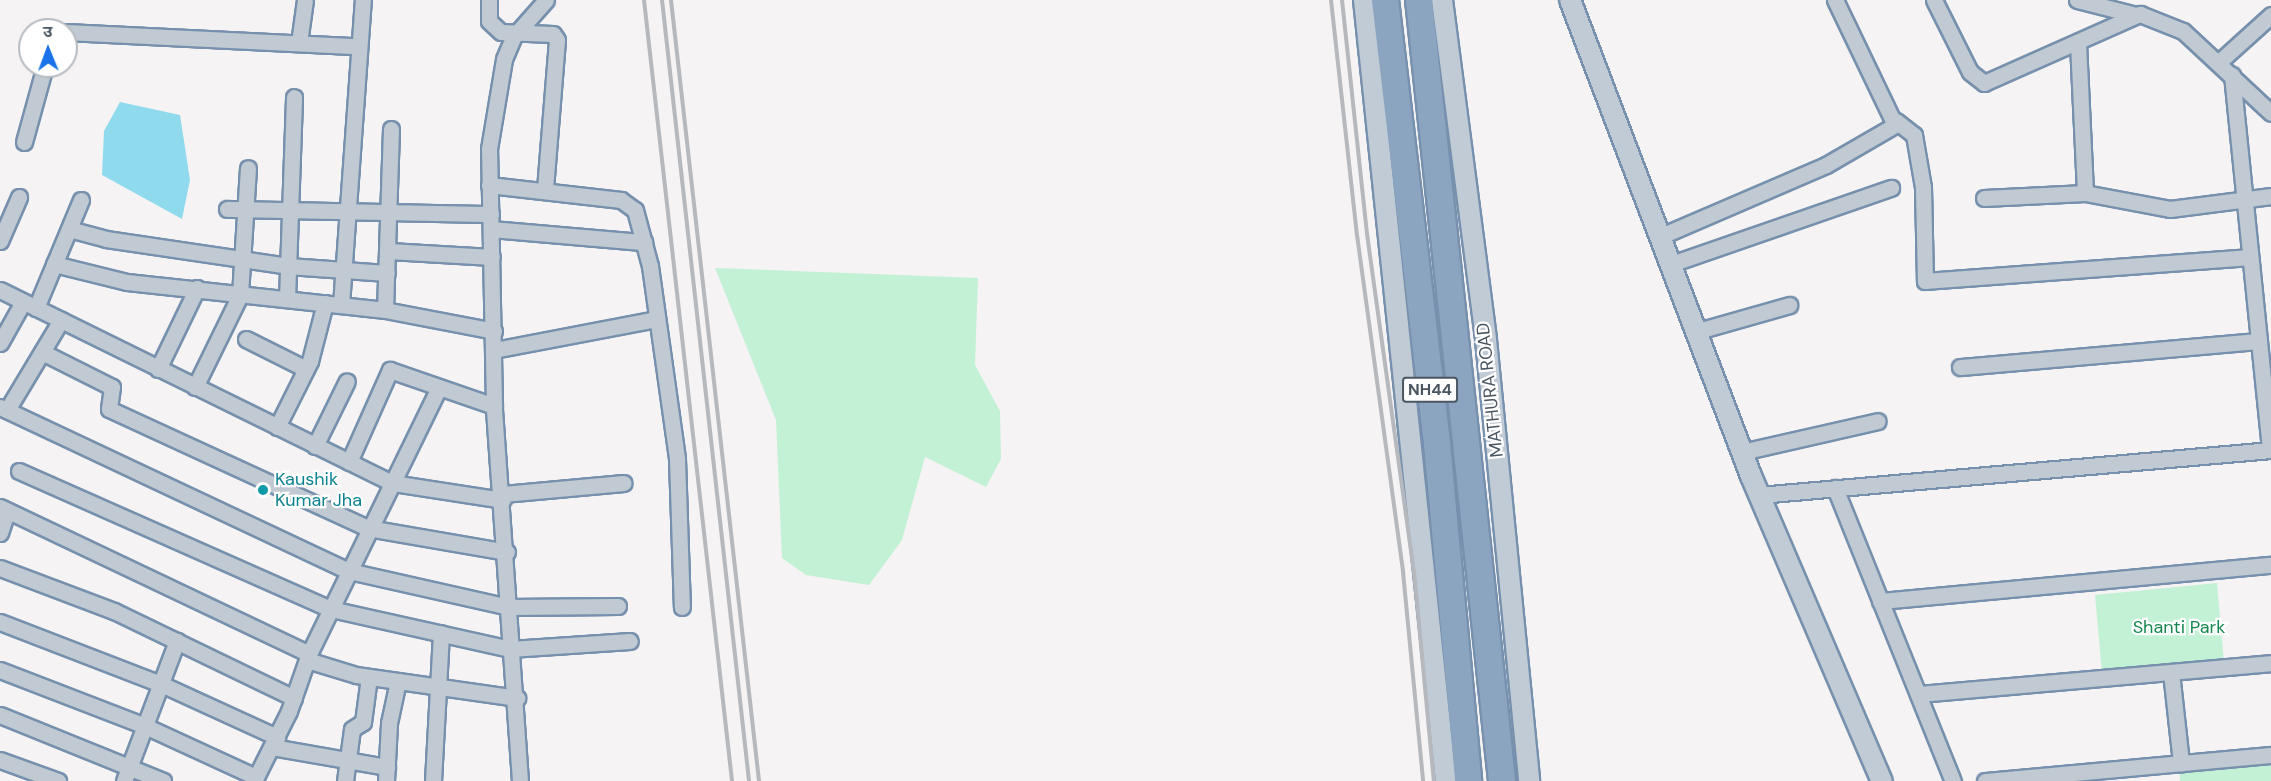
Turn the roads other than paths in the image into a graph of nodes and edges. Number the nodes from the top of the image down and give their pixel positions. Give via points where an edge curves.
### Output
1 (305, 0) edge
2 (363, 0) edge
3 (489, 0) edge
4 (546, 0) edge
5 (1364, 0) edge
6 (1385, 0) edge
7 (1419, 0) edge
8 (1442, 0) edge
9 (1570, 0) edge
10 (1835, 0) edge
11 (1935, 0) edge
12 (2077, 0) edge
13 (2132, 14) junction
14 (2271, 15) edge
15 (78, 33) edge
16 (514, 36) junction
17 (2078, 43) junction
18 (299, 44) junction
19 (357, 46) junction
20 (2219, 62) junction
21 (2232, 75) junction
22 (42, 78) edge
23 (294, 97) dead end
24 (2271, 113) edge
25 (1896, 121) junction
26 (391, 129) dead end
27 (24, 142) dead end
28 (248, 168) dead end
29 (489, 185) junction
30 (1891, 188) dead end
31 (545, 189) junction
32 (2085, 193) junction
33 (2271, 196) edge
34 (19, 197) dead end
35 (1984, 198) dead end
36 (2245, 199) junction
37 (81, 200) dead end
38 (227, 209) dead end
39 (246, 210) junction
40 (290, 210) junction
41 (345, 212) junction
42 (390, 212) junction
43 (491, 222) junction
44 (69, 229) junction
45 (1661, 236) junction
46 (0, 241) edge
47 (644, 242) junction
48 (389, 251) junction
49 (492, 257) junction
50 (2250, 257) junction
51 (243, 259) junction
52 (54, 264) junction
53 (1671, 264) junction
54 (288, 266) junction
55 (343, 269) junction
56 (387, 273) junction
57 (197, 288) junction
58 (0, 290) edge
59 (240, 295) junction
60 (287, 299) junction
61 (325, 303) junction
62 (29, 305) junction
63 (341, 305) junction
64 (1789, 305) dead end
65 (385, 310) junction
66 (657, 319) junction
67 (61, 320) junction
68 (494, 331) junction
69 (1698, 331) junction
70 (246, 339) dead end
71 (2259, 341) junction
72 (0, 343) edge
73 (494, 350) junction
74 (42, 352) junction
75 (1960, 367) dead end
76 (159, 369) junction
77 (306, 369) junction
78 (347, 381) dead end
79 (195, 387) junction
80 (439, 388) junction
81 (494, 406) junction
82 (3, 408) edge
83 (1878, 422) dead end
84 (277, 428) junction
85 (315, 446) junction
86 (2270, 450) edge
87 (1742, 452) junction
88 (349, 462) junction
89 (19, 471) dead end
90 (393, 483) junction
91 (623, 483) dead end
92 (1835, 488) junction
93 (1759, 495) junction
94 (503, 497) junction
95 (4, 510) edge
96 (368, 528) junction
97 (0, 533) edge
98 (507, 552) junction
99 (2271, 566) edge
100 (0, 568) edge
101 (350, 571) junction
102 (1880, 602) junction
103 (618, 606) dead end
104 (509, 607) junction
105 (682, 607) dead end
106 (331, 609) junction
107 (0, 622) edge
108 (441, 633) junction
109 (177, 641) junction
110 (630, 641) dead end
111 (510, 649) junction
112 (308, 657) junction
113 (2271, 663) edge
114 (0, 670) edge
115 (2171, 672) junction
116 (369, 677) junction
117 (398, 681) junction
118 (161, 684) junction
119 (442, 687) junction
120 (1918, 694) junction
121 (294, 698) junction
122 (517, 698) junction
123 (0, 715) edge
124 (145, 726) junction
125 (274, 742) junction
126 (2271, 755) edge
127 (0, 760) edge
128 (348, 760) junction
129 (2181, 763) junction
130 (130, 765) junction
131 (386, 774) edge
132 (255, 779) edge
133 (58, 781) edge
134 (124, 781) edge
135 (163, 781) edge
136 (345, 781) edge
137 (433, 781) edge
138 (520, 781) edge
139 (1446, 781) edge
140 (1468, 781) edge
141 (1502, 781) edge
142 (1528, 781) edge
143 (1882, 781) edge
144 (1953, 781) edge
145 (1984, 781) edge

1 - 18 street
2 - 19 street
3 - 16 street via 489,21 501,32
4 - 16 street
5 - 139 main road
6 - 140 highway, NH44 via 1437,444
7 - 141 highway, MATHURA ROAD / NH44
8 - 142 main road, MATHURA ROAD via 1486,340
9 - 45 main road
10 - 25 street
11 - 17 street via 1970,72 1984,83
12 - 13 street
13 - 17 street
13 - 20 street via 2163,19
14 - 20 street
15 - 18 street
16 - 29 street via 504,59 496,101
16 - 31 street via 553,34 558,40
17 - 32 street
18 - 19 street
19 - 41 street
20 - 21 street
21 - 24 street
21 - 36 street
22 - 27 street
23 - 40 street
25 - 45 street via 1826,165
25 - 50 street via 1914,135 1923,188 1925,281
26 - 42 street
28 - 39 street
29 - 31 street
29 - 43 street
30 - 53 street
31 - 47 street via 630,204
32 - 35 street
32 - 36 street via 2170,209
33 - 36 street
34 - 46 street
36 - 50 street
37 - 44 street
38 - 39 street
39 - 40 street
39 - 51 street
40 - 41 street
40 - 54 street
41 - 42 street
41 - 55 street
42 - 43 street
42 - 48 street
43 - 47 street
43 - 49 street
44 - 51 street via 106,239
44 - 52 street
45 - 53 main road
47 - 66 street
48 - 49 street
48 - 56 street
49 - 68 street
50 - 71 street
51 - 54 street
51 - 59 street
52 - 57 street via 127,282
52 - 62 street
53 - 69 main road
54 - 55 street
54 - 60 street
55 - 56 street
55 - 63 street
56 - 65 street
57 - 59 street
57 - 76 street
58 - 62 street
59 - 60 street
59 - 79 street
60 - 61 street
61 - 63 street
61 - 77 street
62 - 67 street
62 - 72 street
63 - 65 street
64 - 69 street
65 - 68 street
66 - 73 street
66 - 105 street via 677,459
67 - 74 street
67 - 76 street
68 - 73 street
69 - 87 main road
70 - 77 street
71 - 75 street
71 - 86 street
73 - 81 street
74 - 82 street
74 - 96 street via 112,387 109,409
76 - 79 street
77 - 84 street
78 - 85 street
79 - 84 street
80 - 81 street
80 - 88 street via 390,370
80 - 90 street
81 - 94 street
82 - 101 street
83 - 87 street
84 - 85 street
85 - 88 street
86 - 92 street
87 - 93 main road
88 - 90 street
89 - 106 street
90 - 94 street
90 - 96 street
91 - 94 street
92 - 93 street
92 - 102 street
93 - 143 main road
94 - 98 street
95 - 97 street
95 - 112 street
96 - 98 street
96 - 101 street
98 - 104 street
99 - 102 street
100 - 109 street via 114,611
101 - 104 street
101 - 106 street
102 - 120 street
103 - 104 street
104 - 111 street
106 - 108 street
106 - 112 street
107 - 118 street
108 - 111 street
108 - 119 street
109 - 118 street
109 - 121 street
110 - 111 street
111 - 122 street
112 - 116 street
112 - 121 street
113 - 115 street
114 - 124 street
115 - 120 street
115 - 129 street
116 - 117 street
116 - 128 street via 363,722 352,729
117 - 119 street
117 - 131 street
118 - 124 street
118 - 125 street
119 - 122 street
119 - 137 street
120 - 144 street
121 - 125 street
122 - 138 street
123 - 130 street
124 - 130 street
124 - 132 street
125 - 128 street
125 - 132 street
126 - 129 street
127 - 133 street
128 - 131 street
128 - 136 street
129 - 145 street
130 - 134 street
130 - 135 street

